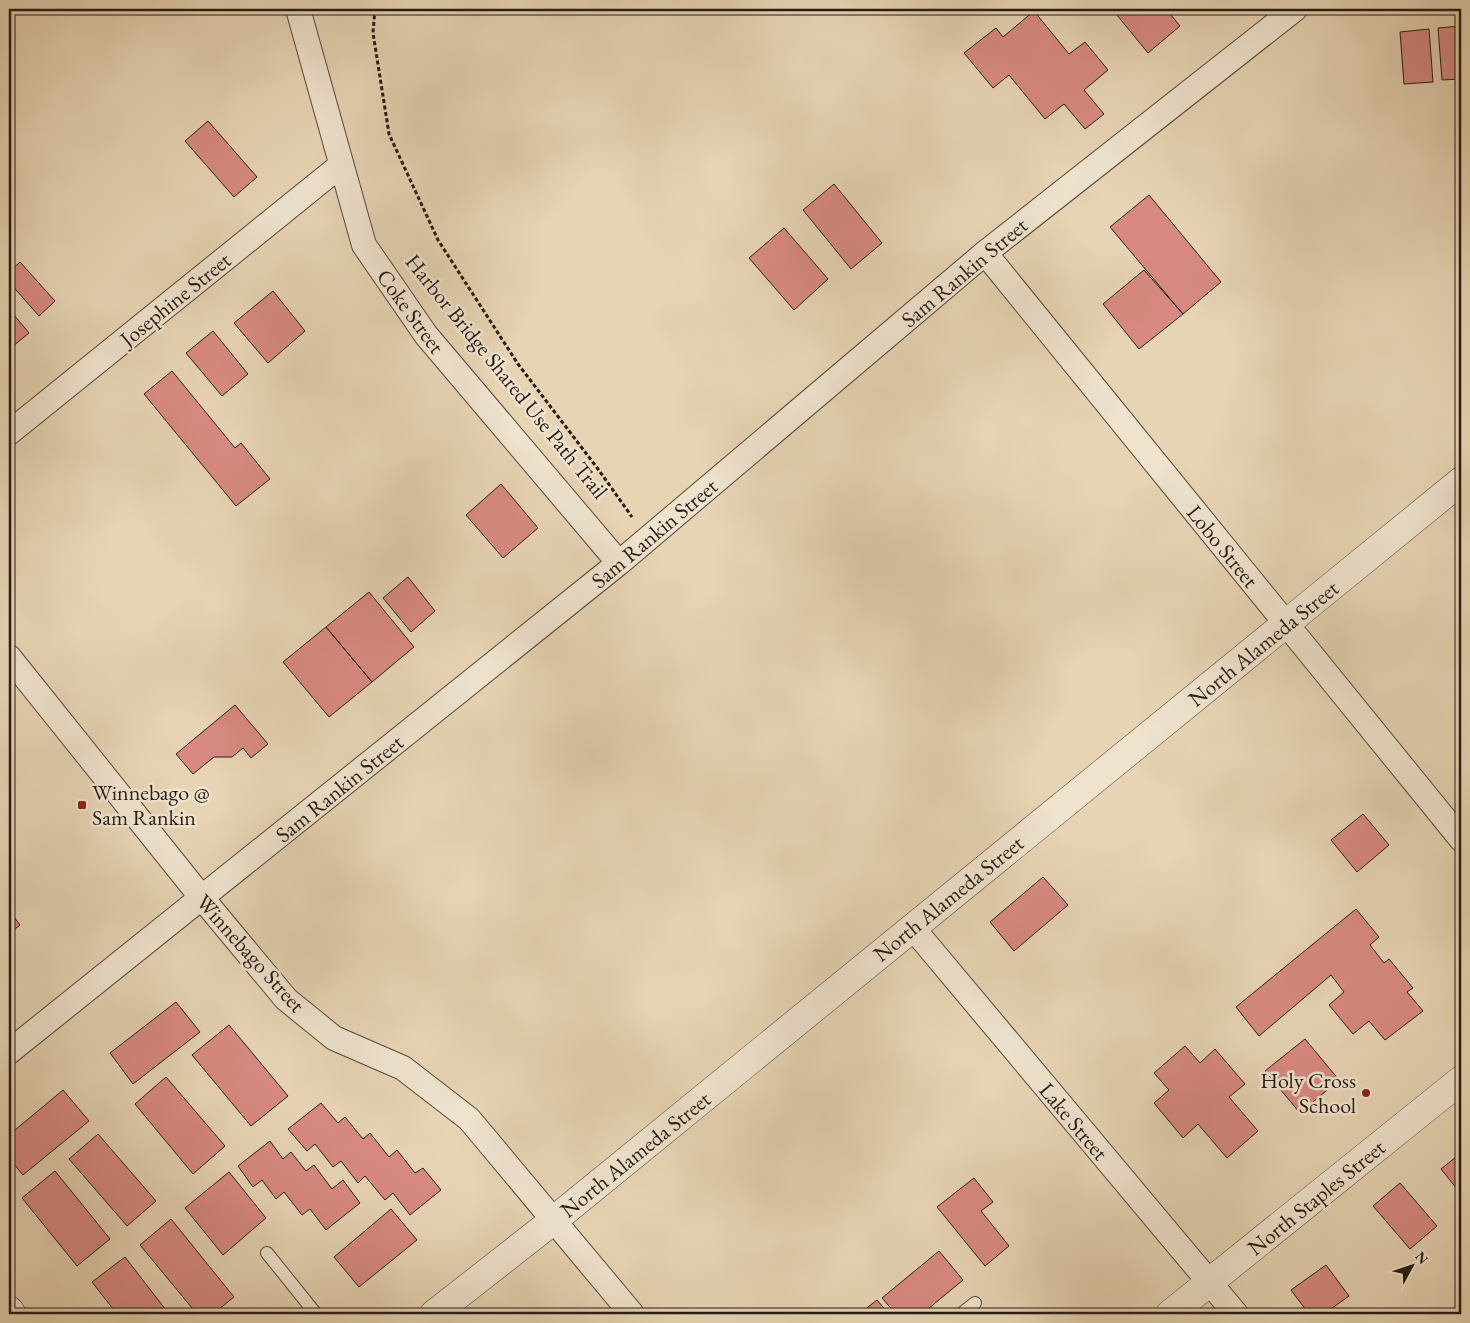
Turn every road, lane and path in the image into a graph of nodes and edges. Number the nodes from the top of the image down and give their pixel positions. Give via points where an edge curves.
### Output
1 (298, 9) edge
2 (375, 9) edge
3 (1295, 9) edge
4 (341, 165) junction
5 (985, 253) junction
6 (9, 433) edge
7 (1461, 481) edge
8 (648, 539) junction
9 (619, 563) junction
10 (1287, 624) junction
11 (9, 657) edge
12 (1461, 839) edge
13 (202, 898) junction
14 (912, 927) junction
15 (9, 1052) edge
16 (1461, 1080) edge
17 (554, 1220) junction
18 (267, 1253) dead end
19 (1209, 1282) junction
20 (975, 1303) dead end
21 (9, 1310) edge
22 (12, 1314) edge
23 (316, 1314) edge
24 (434, 1314) edge
25 (632, 1314) edge
26 (961, 1314) edge
27 (1170, 1314) edge
28 (1236, 1314) edge

1 - 4 street, Coke Street
2 - 8 path, Harbor Bridge Shared Use Path Trail via 373,33 389,134 438,240 518,364
3 - 5 street, Sam Rankin Street
4 - 6 street, Josephine Street
4 - 9 street, Coke Street via 364,245 421,327
5 - 8 street, Sam Rankin Street
5 - 10 street, Lobo Street
7 - 10 street, North Alameda Street
8 - 9 street, Sam Rankin Street
9 - 13 street, Sam Rankin Street
10 - 12 street, Lobo Street
10 - 14 street, North Alameda Street
11 - 13 street, Winnebago Street
13 - 15 street, Sam Rankin Street
13 - 17 street, Winnebago Street via 286,998 300,1010 334,1038 403,1068 469,1119
14 - 17 street, North Alameda Street
14 - 19 street, Lake Street
16 - 19 street, North Staples Street
17 - 24 street, North Alameda Street
17 - 25 street, Winnebago Street
18 - 23 lane
19 - 27 street, North Staples Street
19 - 28 street, Lake Street
20 - 26 lane
21 - 22 street

